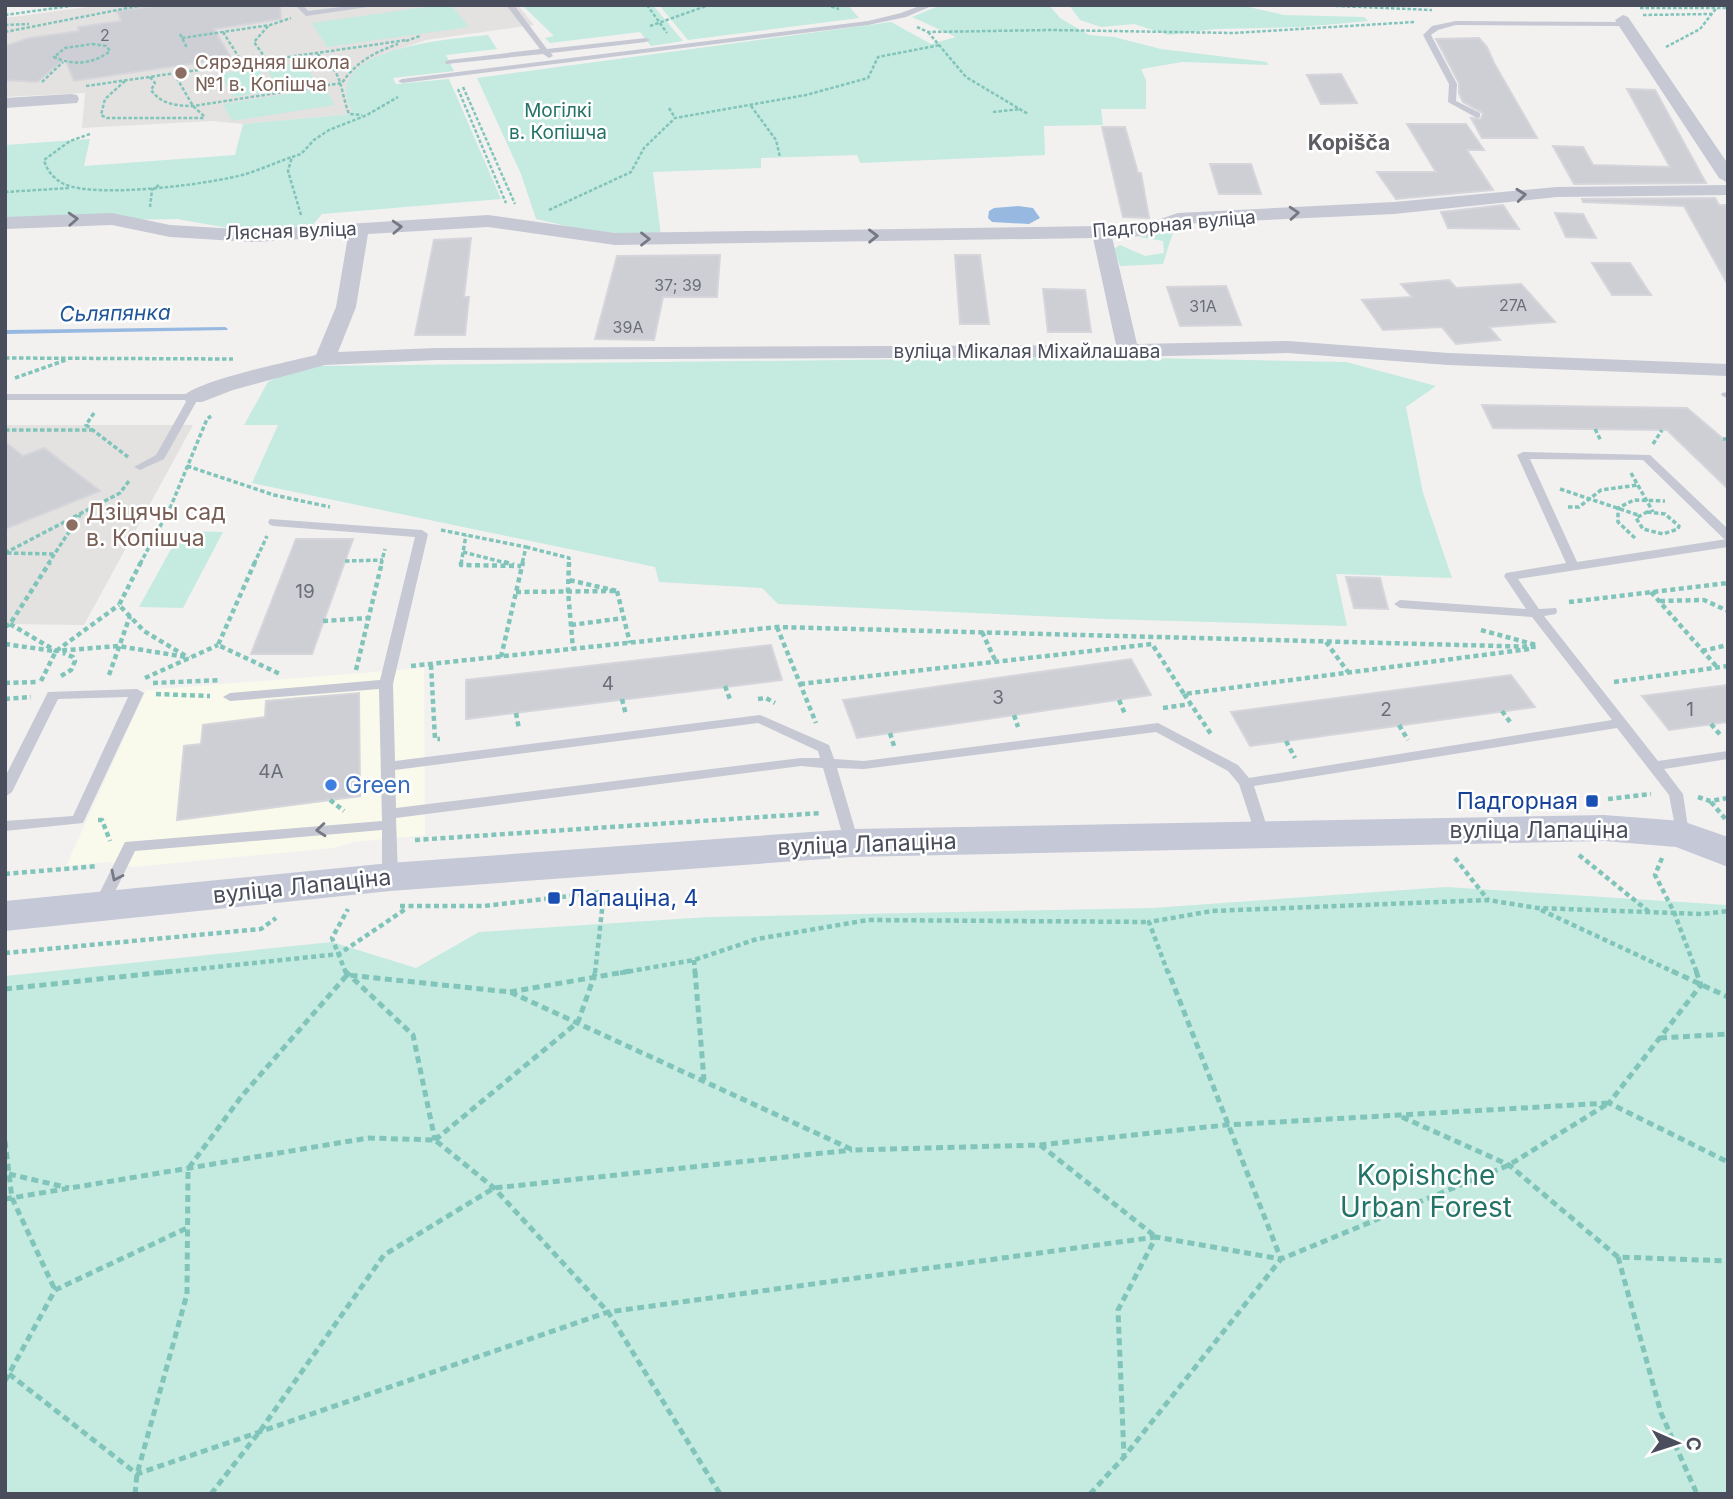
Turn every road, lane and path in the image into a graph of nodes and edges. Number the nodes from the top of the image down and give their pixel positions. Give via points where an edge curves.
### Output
1 (60, 5) edge
2 (78, 5) edge
3 (143, 5) edge
4 (299, 5) edge
5 (377, 5) edge
6 (510, 5) edge
7 (647, 5) edge
8 (709, 5) edge
9 (826, 5) edge
10 (930, 5) edge
11 (117, 7) edge
12 (1718, 7) edge
13 (892, 8) dead end
14 (1728, 8) edge
15 (841, 10) dead end
16 (5, 14) edge
17 (1712, 14) junction
18 (299, 16) dead end
19 (902, 16) junction
20 (1629, 16) junction
21 (660, 21) junction
22 (1457, 23) junction
23 (29, 24) junction
24 (270, 25) junction
25 (5, 26) edge
26 (5, 32) edge
27 (223, 32) junction
28 (928, 32) junction
29 (420, 37) dead end
30 (407, 40) junction
31 (646, 40) dead end
32 (619, 43) junction
33 (940, 46) junction
34 (1666, 47) dead end
35 (187, 48) dead end
36 (667, 49) junction
37 (546, 51) junction
38 (317, 54) junction
39 (290, 57) junction
40 (267, 60) junction
41 (63, 62) junction
42 (449, 62) dead end
43 (294, 63) dead end
44 (555, 63) junction
45 (243, 64) junction
46 (174, 73) junction
47 (452, 75) junction
48 (149, 77) junction
49 (427, 78) junction
50 (125, 80) junction
51 (402, 81) dead end
52 (342, 83) junction
53 (96, 85) junction
54 (34, 90) dead end
55 (73, 93) joint
56 (106, 97) junction
57 (5, 103) edge
58 (193, 106) junction
59 (751, 106) junction
60 (472, 107) dead end
61 (669, 108) dead end
62 (1022, 108) junction
63 (993, 112) dead end
64 (1028, 114) dead end
65 (367, 115) junction
66 (1477, 115) dead end
67 (675, 118) junction
68 (90, 134) dead end
69 (1728, 139) edge
70 (1703, 140) junction
71 (292, 157) junction
72 (780, 157) dead end
73 (1728, 178) edge
74 (75, 187) junction
75 (1728, 190) edge
76 (5, 192) edge
77 (520, 217) junction
78 (301, 222) dead end
79 (451, 222) junction
80 (5, 223) edge
81 (359, 229) junction
82 (1101, 232) junction
83 (577, 236) joint
84 (1128, 351) junction
85 (5, 358) edge
86 (71, 358) junction
87 (235, 359) dead end
88 (325, 359) junction
89 (1728, 370) edge
90 (5, 383) edge
91 (5, 397) edge
92 (104, 397) junction
93 (194, 397) junction
94 (218, 411) dead end
95 (5, 430) edge
96 (92, 430) junction
97 (1622, 457) junction
98 (187, 466) junction
99 (140, 467) junction
100 (1549, 485) dead end
101 (1638, 485) junction
102 (274, 495) dead end
103 (1590, 499) junction
104 (1646, 499) junction
105 (1559, 508) dead end
106 (1618, 509) junction
107 (1653, 512) junction
108 (81, 514) junction
109 (1638, 515) junction
110 (274, 522) joint
111 (390, 531) junction
112 (466, 535) dead end
113 (1728, 536) edge
114 (1644, 542) dead end
115 (1728, 543) edge
116 (526, 547) dead end
117 (463, 552) junction
118 (6, 553) edge
119 (55, 554) junction
120 (383, 560) junction
121 (345, 561) dead end
122 (1573, 566) junction
123 (569, 580) junction
124 (1728, 583) edge
125 (568, 591) junction
126 (617, 591) junction
127 (516, 592) dead end
128 (1651, 592) junction
129 (1659, 601) junction
130 (1400, 604) dead end
131 (119, 605) junction
132 (1531, 607) junction
133 (1453, 608) junction
134 (1551, 611) dead end
135 (1728, 611) edge
136 (130, 616) junction
137 (369, 618) junction
138 (624, 618) junction
139 (323, 621) dead end
140 (571, 625) junction
141 (8, 626) edge
142 (777, 626) junction
143 (982, 632) junction
144 (1147, 636) junction
145 (1326, 641) junction
146 (630, 643) junction
147 (5, 644) edge
148 (1152, 644) junction
149 (218, 645) junction
150 (1728, 645) edge
151 (118, 646) junction
152 (1543, 647) junction
153 (573, 649) junction
154 (1702, 650) junction
155 (56, 651) junction
156 (189, 658) junction
157 (996, 662) junction
158 (430, 665) dead end
159 (1728, 666) edge
160 (1718, 668) junction
161 (356, 670) dead end
162 (1348, 673) junction
163 (284, 676) dead end
164 (40, 682) dead end
165 (106, 683) dead end
166 (386, 684) junction
167 (800, 684) junction
168 (1591, 685) junction
169 (725, 686) dead end
170 (136, 688) junction
171 (230, 697) joint
172 (622, 699) dead end
173 (1119, 700) dead end
174 (731, 702) dead end
175 (516, 713) dead end
176 (1125, 714) dead end
177 (626, 715) dead end
178 (1014, 715) dead end
179 (1620, 723) junction
180 (1711, 724) dead end
181 (519, 729) dead end
182 (1018, 729) dead end
183 (819, 730) dead end
184 (890, 733) dead end
185 (1728, 744) edge
186 (895, 746) dead end
187 (1728, 755) edge
188 (829, 764) junction
189 (388, 766) junction
190 (1653, 766) junction
191 (1246, 783) junction
192 (5, 792) edge
193 (1690, 794) dead end
194 (1728, 798) edge
195 (1710, 801) junction
196 (389, 819) junction
197 (79, 820) junction
198 (1728, 822) edge
199 (5, 826) edge
200 (1262, 833) junction
201 (852, 843) junction
202 (1674, 843) junction
203 (1577, 853) dead end
204 (1728, 853) edge
205 (1454, 857) dead end
206 (113, 867) junction
207 (5, 874) edge
208 (615, 891) dead end
209 (604, 892) junction
210 (398, 897) junction
211 (1488, 900) junction
212 (340, 903) dead end
213 (101, 906) junction
214 (1537, 908) junction
215 (1649, 911) junction
216 (1728, 911) edge
217 (1674, 912) junction
218 (282, 915) dead end
219 (5, 916) edge
220 (1149, 922) junction
221 (5, 953) edge
222 (339, 954) junction
223 (694, 960) junction
224 (347, 975) junction
225 (595, 976) junction
226 (1701, 985) junction
227 (5, 989) edge
228 (510, 992) junction
229 (1728, 997) edge
230 (578, 1022) junction
231 (1728, 1034) edge
232 (1660, 1038) junction
233 (705, 1080) junction
234 (1609, 1103) junction
235 (1399, 1115) junction
236 (1226, 1125) junction
237 (435, 1140) junction
238 (5, 1141) edge
239 (1040, 1144) junction
240 (853, 1150) junction
241 (1728, 1162) edge
242 (1509, 1165) junction
243 (188, 1170) junction
244 (9, 1174) junction
245 (494, 1188) junction
246 (73, 1189) junction
247 (9, 1199) edge
248 (187, 1228) junction
249 (1156, 1237) junction
250 (1618, 1257) junction
251 (1281, 1259) junction
252 (1728, 1261) edge
253 (55, 1290) junction
254 (608, 1312) junction
255 (9, 1374) junction
256 (5, 1381) edge
257 (260, 1431) junction
258 (1124, 1457) junction
259 (137, 1474) junction
260 (135, 1494) edge
261 (211, 1494) edge
262 (720, 1494) edge
263 (1090, 1494) edge
264 (1698, 1494) edge

1 - 16 path
2 - 16 path
3 - 11 path
4 - 5 lane via 306,15
6 - 37 lane
7 - 21 path
8 - 21 path
9 - 15 path
10 - 19 lane
11 - 23 path
12 - 14 path
12 - 17 path
12 - 20 path
13 - 19 lane
17 - 20 path
17 - 34 path via 1700,29
18 - 24 path
19 - 28 path
19 - 36 lane
20 - 22 lane
20 - 70 street
21 - 32 path
21 - 36 path via 672,40
22 - 28 path via 1234,33
22 - 66 lane via 1435,28 1427,35 1453,84 1452,102
23 - 25 path
23 - 26 path
24 - 27 path
24 - 40 path via 254,42
27 - 35 path via 181,36
27 - 45 path
28 - 33 path
29 - 30 path
30 - 38 path
30 - 52 path via 356,64
31 - 32 lane
32 - 37 lane
33 - 59 path via 878,57 867,78 858,81
33 - 62 path via 966,77
36 - 44 lane
37 - 42 lane
37 - 44 lane
38 - 39 path
38 - 52 path via 332,62
39 - 40 path
39 - 43 path
40 - 45 path
41 - 41 path via 96,60 110,48 92,44 65,48 54,57
41 - 54 path
44 - 47 lane
45 - 46 path
46 - 48 path
46 - 58 path
47 - 49 lane
47 - 79 path via 508,207 474,209
48 - 50 path
48 - 58 path via 155,83 151,90 157,99
49 - 51 lane
49 - 65 path
50 - 53 path
50 - 56 path
52 - 58 path
52 - 65 path via 349,114
53 - 55 path
53 - 56 path
55 - 57 street
56 - 58 path via 101,115 118,120 205,118
59 - 67 path
59 - 72 path via 776,140
60 - 77 path
61 - 67 path
62 - 63 path
62 - 64 path
65 - 71 path via 329,130
67 - 77 path via 644,148 631,172
68 - 74 path via 70,141 44,160 46,170 61,183
69 - 70 street
70 - 73 street
71 - 74 path via 223,178
71 - 78 path via 288,171 302,209
74 - 76 path
82 -> 75 street, Падгорная вуліца via 1147,230 1178,219 1394,208 1557,192
77 - 79 street, Лясная вуліца
77 - 83 street, Лясная вуліца
81 -> 79 street, Лясная вуліца
80 -> 81 street, Лясная вуліца via 112,219 170,231 253,236
81 - 88 street via 346,307
83 -> 82 street, Падгорная вуліца
82 - 84 street
84 - 88 street, вуліца Мікалая Міхайлашава via 436,354
84 - 89 street, вуліца Мікалая Міхайлашава via 1288,347 1448,359
85 - 86 path
86 - 87 path
86 - 90 path
88 - 93 street, вуліца Мікалая Міхайлашава via 225,384
91 - 92 lane
92 - 93 lane
92 - 96 path via 86,425
93 - 99 lane via 160,457
94 - 98 path via 206,419
95 - 96 path
96 - 99 path
97 - 101 path
97 - 113 lane via 1646,457
97 - 122 lane via 1523,455
98 - 102 path
98 - 131 path
99 - 108 path via 120,493
100 - 103 path
101 - 103 path via 1601,490
101 - 104 path
103 - 105 path via 1579,507
103 - 106 path
104 - 106 path
104 - 107 path
106 - 109 path
106 - 114 path via 1617,524
107 - 109 path
107 - 109 path via 1673,518 1678,529 1670,534 1649,532 1639,526
108 - 118 path
108 - 119 path
110 - 111 lane
110 - 149 path
111 - 120 path
111 - 166 lane via 422,534
112 - 117 path
115 - 122 lane
116 - 123 path via 569,558
117 - 117 path via 461,565 521,566 510,564
118 - 119 path
119 - 141 path
120 - 121 path
120 - 137 path
122 - 132 lane via 1510,576
123 - 125 path
123 - 126 path
124 - 128 path
125 - 126 path
125 - 127 path
125 - 140 path
126 - 138 path
128 - 129 path
128 - 132 path
129 - 135 path via 1687,597
129 - 154 path
130 - 133 lane
131 - 136 path
131 - 155 path
132 - 133 lane
132 - 134 lane
132 - 168 lane
133 - 152 path via 1462,625
136 - 151 path
136 - 156 path via 144,631
137 - 139 path
137 - 161 path
138 - 140 path
138 - 146 path
140 - 153 path
141 - 155 path
142 - 143 path
142 - 146 path
142 - 167 path
143 - 144 path
143 - 157 path
144 - 145 path
144 - 148 path
145 - 152 path
145 - 162 path
146 - 153 path
147 - 155 path
148 - 157 path
148 - 162 path via 1184,694
149 - 156 path
149 - 163 path
150 - 154 path
151 - 155 path
151 - 156 path
151 - 165 path
152 - 162 path
153 - 158 path
154 - 160 path
155 - 164 path via 73,657 71,670
156 - 170 path
157 - 167 path
159 - 160 path
160 - 168 path
166 - 171 lane
166 - 189 lane
167 - 183 path
168 - 179 lane
169 - 174 path
170 - 171 path
170 - 192 lane via 53,695
170 - 197 lane
172 - 177 path
173 - 176 path
175 - 181 path
178 - 182 path
179 - 190 lane
179 - 191 lane
180 - 185 path
184 - 186 path
187 - 190 lane
188 - 189 lane via 824,748 760,719
188 - 191 lane via 864,765 1157,727 1233,768
188 - 196 lane via 801,762
188 - 201 lane
189 - 196 lane
190 - 202 lane via 1675,794
191 - 200 lane
193 - 195 path
194 - 195 path
195 - 198 path
196 -> 206 lane via 130,846
196 - 210 lane
197 - 199 lane
197 - 206 path via 102,820
200 - 201 main road, вуліца Лапаціна
200 - 202 main road, вуліца Лапаціна via 1604,828
201 - 210 main road, вуліца Лапаціна
202 - 204 main road, вуліца Лапаціна
202 - 217 path via 1655,875
203 - 215 path
205 - 211 path
206 - 207 path
206 -> 213 lane
208 - 209 path
209 - 210 path via 484,906
209 - 225 path
210 - 213 main road, вуліца Лапаціна
210 - 222 path
211 - 214 path
211 - 220 path via 1212,911
212 - 222 path via 352,902 332,938
213 - 219 main road, вуліца Лапаціна
214 - 215 path
214 - 226 path
215 - 217 path
216 - 217 path via 1702,915
217 - 226 path
218 - 221 path via 261,929
220 - 223 path via 868,919 757,939
220 - 236 path
222 - 224 path
222 - 227 path
223 - 225 path
223 - 233 path
224 - 228 path
224 - 237 path via 413,1035
224 - 243 path via 241,1097
225 - 228 path
225 - 230 path
226 - 229 path
226 - 232 path
228 - 230 path
230 - 233 path
230 - 237 path
231 - 232 path
232 - 234 path
233 - 240 path
234 - 235 path
234 - 241 path
234 - 242 path
235 - 236 path
235 - 242 path
236 - 239 path
236 - 251 path
237 - 243 path via 368,1138
237 - 245 path
238 - 244 path
239 - 240 path
239 - 249 path
240 - 245 path
242 - 250 path
242 - 251 path
243 - 246 path
243 - 248 path
244 - 246 path
244 - 247 path
245 - 254 path
245 - 257 path via 384,1255
246 - 247 path
247 - 253 path
248 - 253 path
248 - 259 path via 187,1294
249 - 251 path
249 - 254 path
249 - 258 path via 1118,1310
250 - 252 path
250 - 264 path via 1661,1413
251 - 258 path
253 - 255 path
254 - 257 path
254 - 262 path
255 - 256 path
255 - 259 path
257 - 259 path
257 - 261 path
258 - 263 path
259 - 260 path

